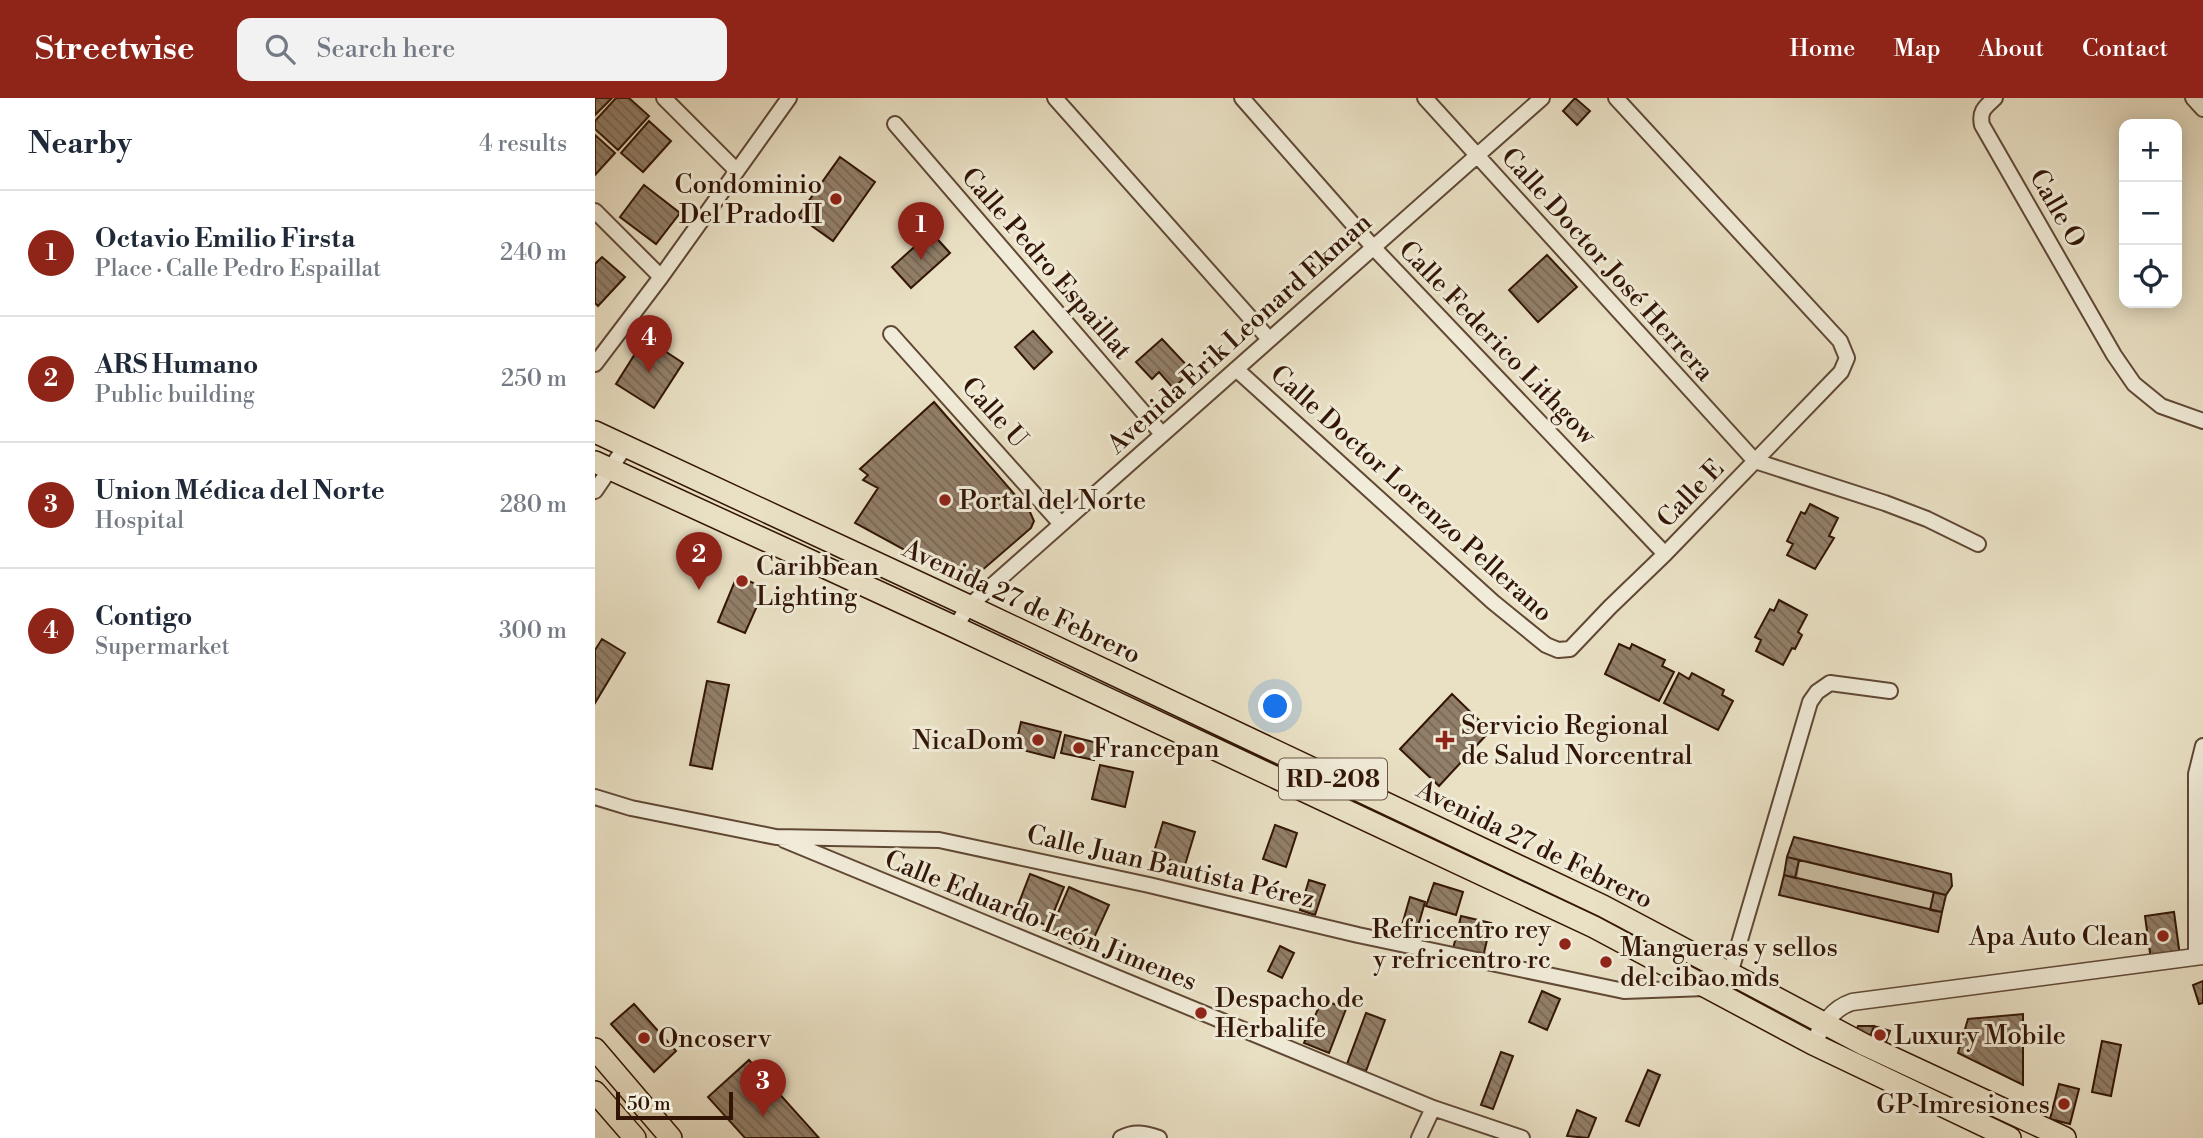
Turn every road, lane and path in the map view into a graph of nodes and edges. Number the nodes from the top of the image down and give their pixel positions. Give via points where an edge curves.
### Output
1 (664, 98) edge
2 (789, 98) edge
3 (1055, 98) edge
4 (1242, 98) edge
5 (1425, 98) edge
6 (1542, 98) edge
7 (1616, 98) edge
8 (1995, 98) edge
9 (2193, 98) edge
10 (2203, 109) edge
11 (895, 124) dead end
12 (1476, 156) junction
13 (737, 171) junction
14 (595, 211) edge
15 (1373, 247) junction
16 (661, 276) junction
17 (891, 334) dead end
18 (1269, 339) junction
19 (595, 364) edge
20 (1235, 369) junction
21 (2203, 421) edge
22 (595, 432) edge
23 (1162, 434) junction
24 (625, 447) junction
25 (1755, 461) junction
26 (603, 466) edge
27 (595, 491) edge
28 (1061, 524) junction
29 (1978, 544) dead end
30 (1665, 554) junction
31 (969, 606) junction
32 (955, 627) junction
33 (1558, 650) joint
34 (1890, 691) dead end
35 (2203, 746) edge
36 (595, 797) edge
37 (776, 837) junction
38 (2199, 956) edge
39 (1730, 974) junction
40 (1706, 988) junction
41 (1823, 1023) junction
42 (1813, 1044) junction
43 (595, 1049) edge
44 (595, 1092) edge
45 (1433, 1108) junction
46 (635, 1138) edge
47 (671, 1138) edge
48 (1121, 1138) edge
49 (1159, 1138) edge
50 (1419, 1138) edge
51 (1522, 1138) edge
52 (2010, 1138) edge
53 (2065, 1138) edge

1 - 13 street
2 - 13 street
3 - 18 street, Calle Doctor Lorenzo Pellerano
4 - 15 street, Calle Federico Lithgow
5 - 12 street, Calle Doctor José Herrera
6 - 12 street, Avenida Erik Leonard Ekman
7 - 25 street, Calle E via 1840,341 1847,358 1841,372
8 - 21 street, Calle O via 1983,109 1982,125 2114,355 2134,384 2161,405
9 - 10 street
11 - 23 street, Calle Pedro Espaillat
12 - 15 street, Avenida Erik Leonard Ekman
12 - 25 street, Calle Doctor José Herrera
13 - 16 street
14 - 16 street
15 - 18 street, Avenida Erik Leonard Ekman
15 - 30 street, Calle Federico Lithgow
16 - 19 street
17 - 28 street, Calle U
18 - 20 street, Avenida Erik Leonard Ekman
20 - 23 street, Avenida Erik Leonard Ekman
20 - 33 street, Calle Doctor Lorenzo Pellerano via 1493,602
22 - 24 main road, Avenida 27 de Febrero / RD-208
23 - 28 street, Avenida Erik Leonard Ekman
24 - 26 street
24 - 31 main road, Avenida 27 de Febrero / RD-208
25 - 29 street via 1895,507
25 - 30 street, Calle E
26 - 27 street
26 - 32 main road, Avenida 27 de Febrero / RD-208
28 - 31 street, Avenida Erik Leonard Ekman
30 - 33 street, Calle E via 1570,649
31 - 32 street, Avenida Erik Leonard Ekman
31 - 39 main road, Avenida 27 de Febrero / RD-208 via 1603,906
32 - 40 main road, Avenida 27 de Febrero / RD-208 via 1594,927
34 - 39 street via 1830,682 1810,702
35 - 38 street via 2196,774
36 - 37 street, Calle Juan Bautista Pérez
37 - 40 street, Calle Juan Bautista Pérez via 939,840 1625,990
37 - 45 street, Calle Eduardo León Jimenes
38 - 41 street via 1851,1002
39 - 40 street, Calle Juan Bautista Pérez
39 - 41 main road, Avenida 27 de Febrero / RD-208
40 - 42 main road, Avenida 27 de Febrero / RD-208
41 - 42 street
41 - 53 main road, Avenida 27 de Febrero / RD-208
42 - 52 main road, Avenida 27 de Febrero / RD-208
43 - 47 main road
44 - 46 main road
45 - 50 street
45 - 51 street, Calle Eduardo León Jimenes
48 - 49 street via 1145,1133

